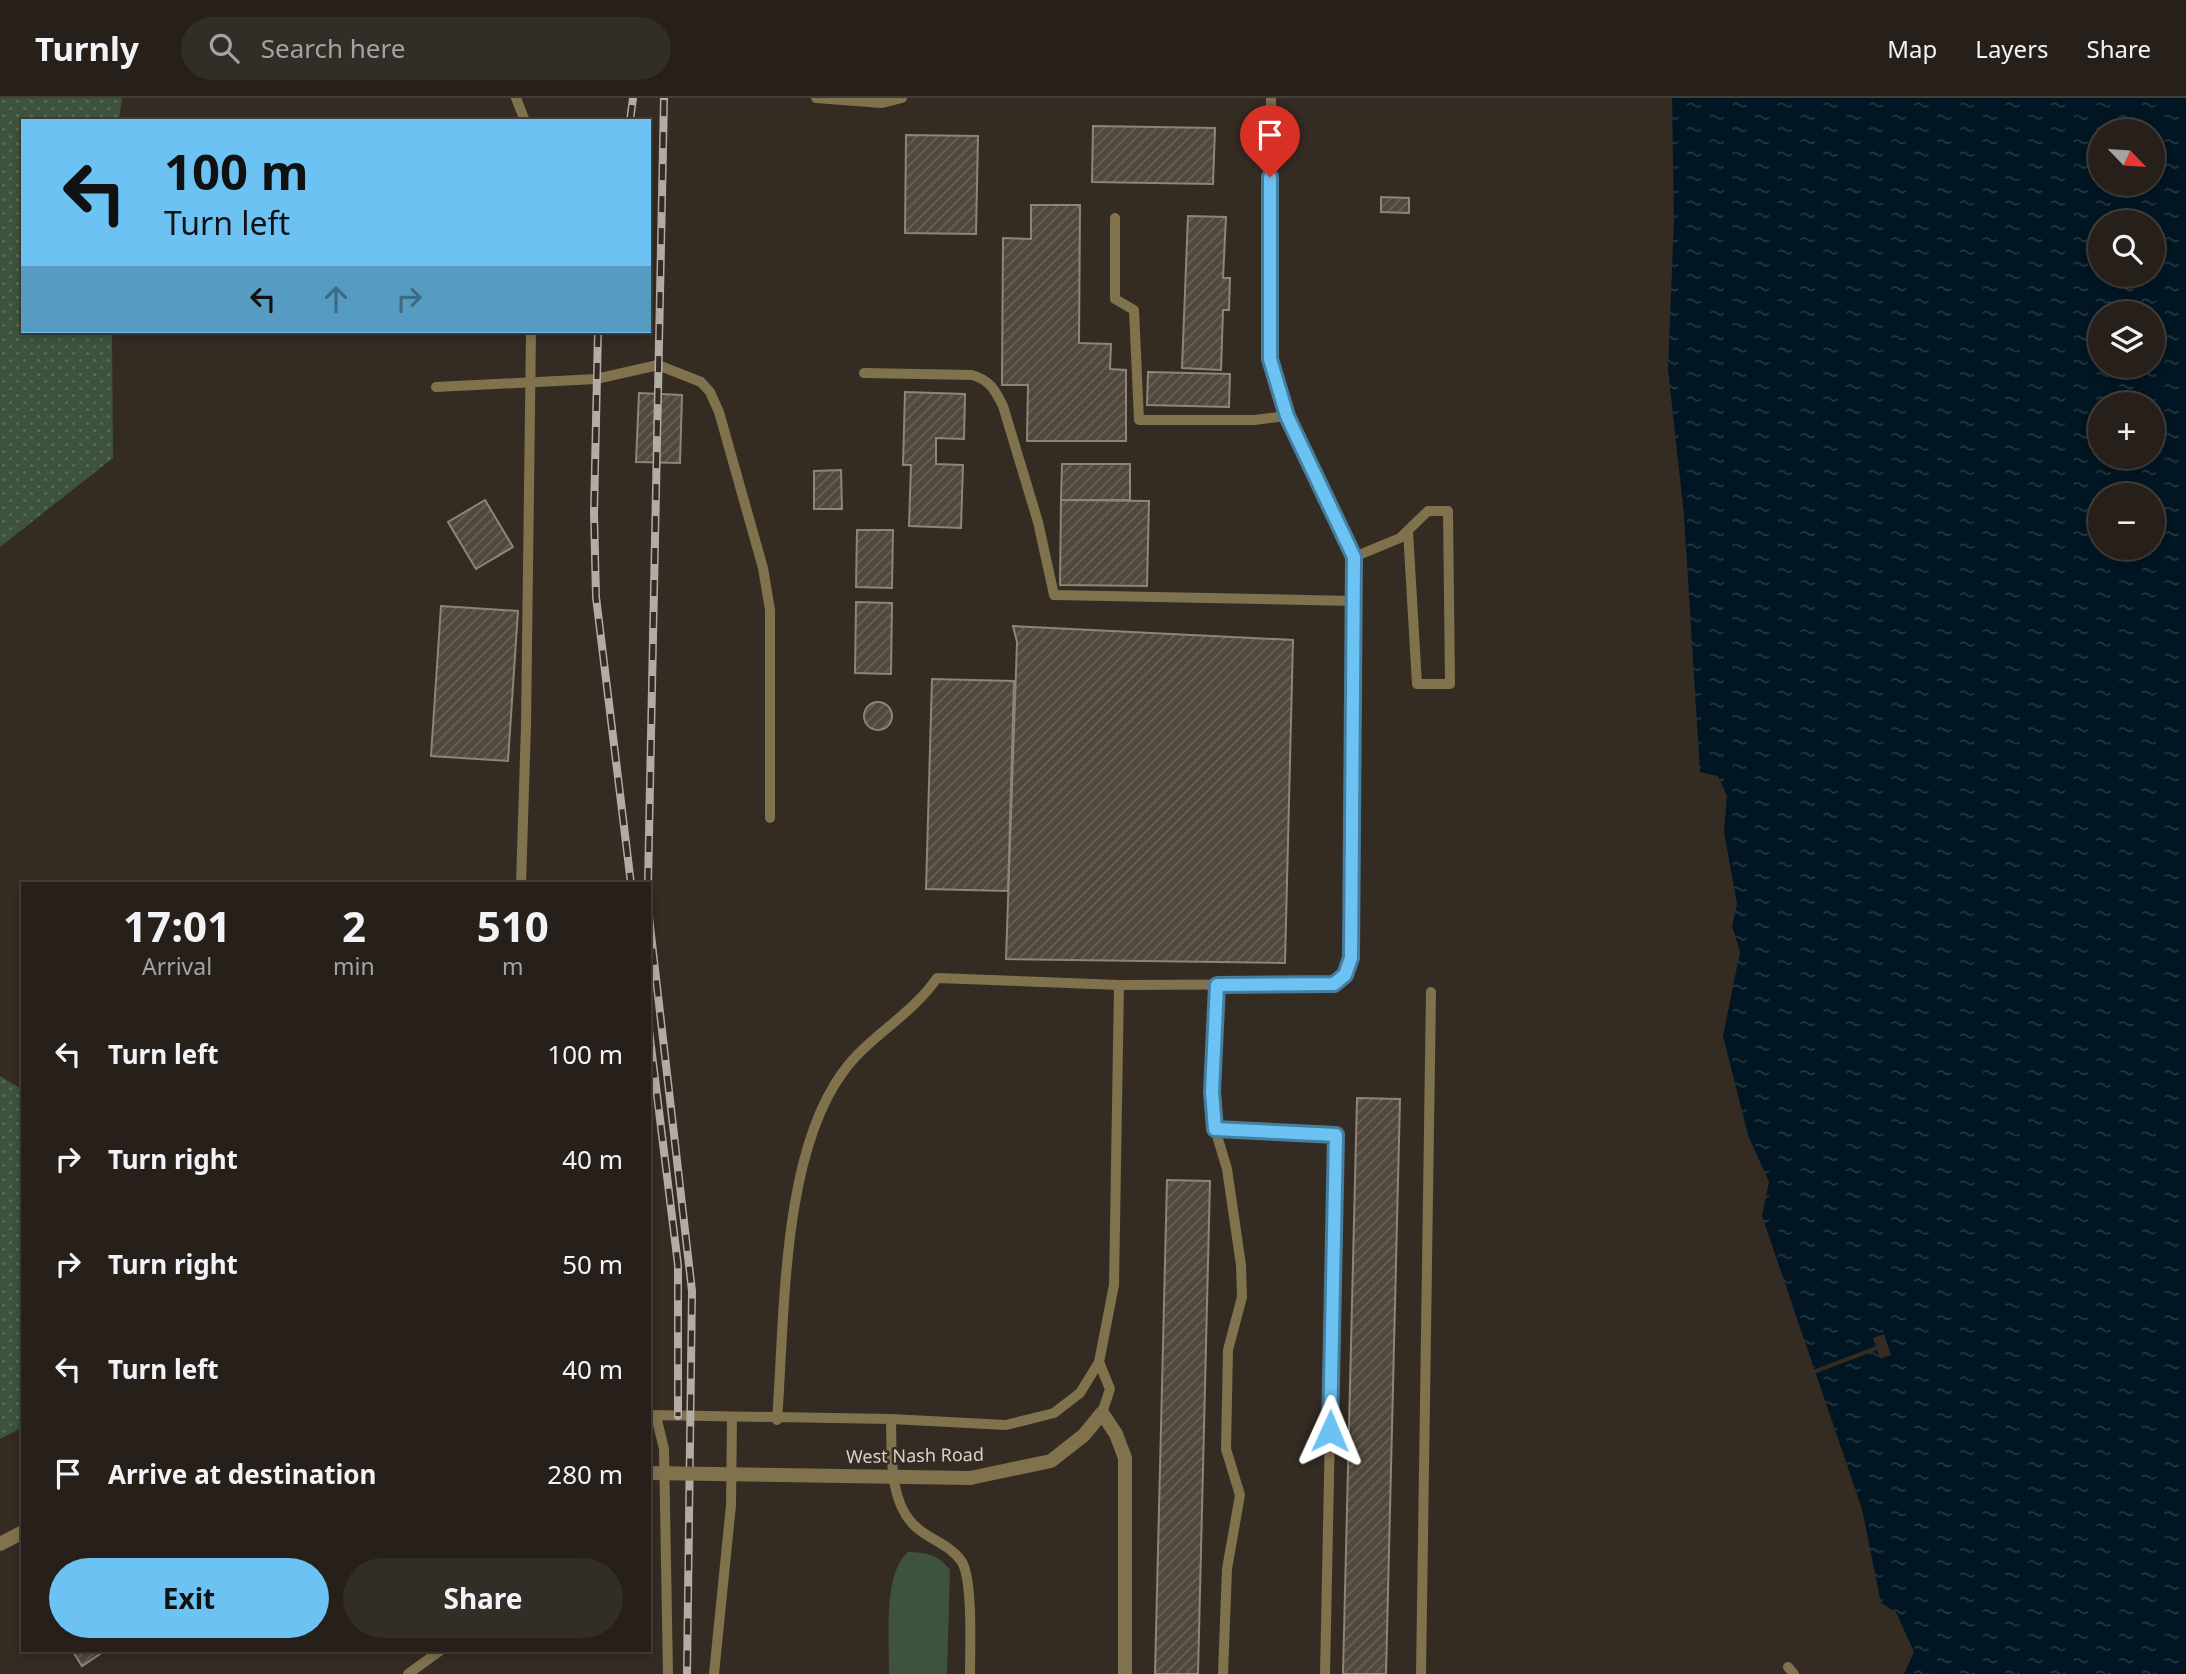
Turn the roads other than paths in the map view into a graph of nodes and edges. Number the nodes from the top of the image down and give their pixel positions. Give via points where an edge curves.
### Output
1 (516, 98) edge
2 (816, 98) edge
3 (902, 98) edge
4 (1271, 98) edge
5 (524, 119) edge
6 (1115, 218) dead end
7 (531, 333) edge
8 (864, 373) dead end
9 (530, 384) junction
10 (436, 387) dead end
11 (1287, 416) junction
12 (1408, 531) junction
13 (1354, 557) junction
14 (1354, 601) junction
15 (770, 818) dead end
16 (521, 882) edge
17 (1119, 985) junction
18 (1217, 985) junction
19 (1431, 992) dead end
20 (1215, 1129) junction
21 (1099, 1362) junction
22 (1102, 1413) junction
23 (653, 1415) edge
24 (732, 1418) junction
25 (891, 1419) junction
26 (777, 1420) junction
27 (651, 1473) edge
28 (21, 1533) edge
29 (0, 1545) edge
30 (438, 1652) edge
31 (408, 1674) edge
32 (668, 1674) edge
33 (714, 1674) edge
34 (971, 1674) edge
35 (1125, 1674) edge
36 (1223, 1674) edge
37 (1325, 1674) edge
38 (1421, 1674) edge

1 - 5 lane
2 - 3 lane via 882,103
4 - 11 lane via 1270,359
6 - 11 lane via 1115,299 1134,310 1139,419
7 - 9 lane
8 - 14 lane via 972,375 995,388 1038,522 1054,595
9 - 10 lane
9 - 15 lane via 596,379 658,365 687,375 710,392 756,542 770,610
9 - 16 lane
11 - 13 lane
12 - 12 lane via 1427,511 1448,511 1450,684 1417,684
12 - 13 lane
13 - 14 lane
14 - 18 lane via 1351,958 1345,975 1334,984
17 - 18 lane
17 - 21 lane via 1114,1285
17 - 26 lane via 937,978 920,1002 844,1069 814,1122 803,1163 789,1260
18 - 20 lane via 1212,1092
19 - 38 lane
20 - 36 lane via 1227,1169 1242,1297 1228,1350 1226,1448 1240,1495 1227,1569
20 - 37 lane via 1336,1135
21 - 22 lane via 1110,1389
21 - 25 lane via 1080,1392 1054,1413 1006,1425
22 - 27 street, West Nash Road, bridge via 1084,1435 1051,1461 970,1478
22 - 35 street via 1125,1458
23 - 24 lane
23 - 32 lane via 664,1448
24 - 26 lane
24 - 33 lane via 731,1505
25 - 26 lane
25 - 34 lane via 900,1503 916,1527 953,1551 967,1575
28 - 29 street
30 - 31 lane

